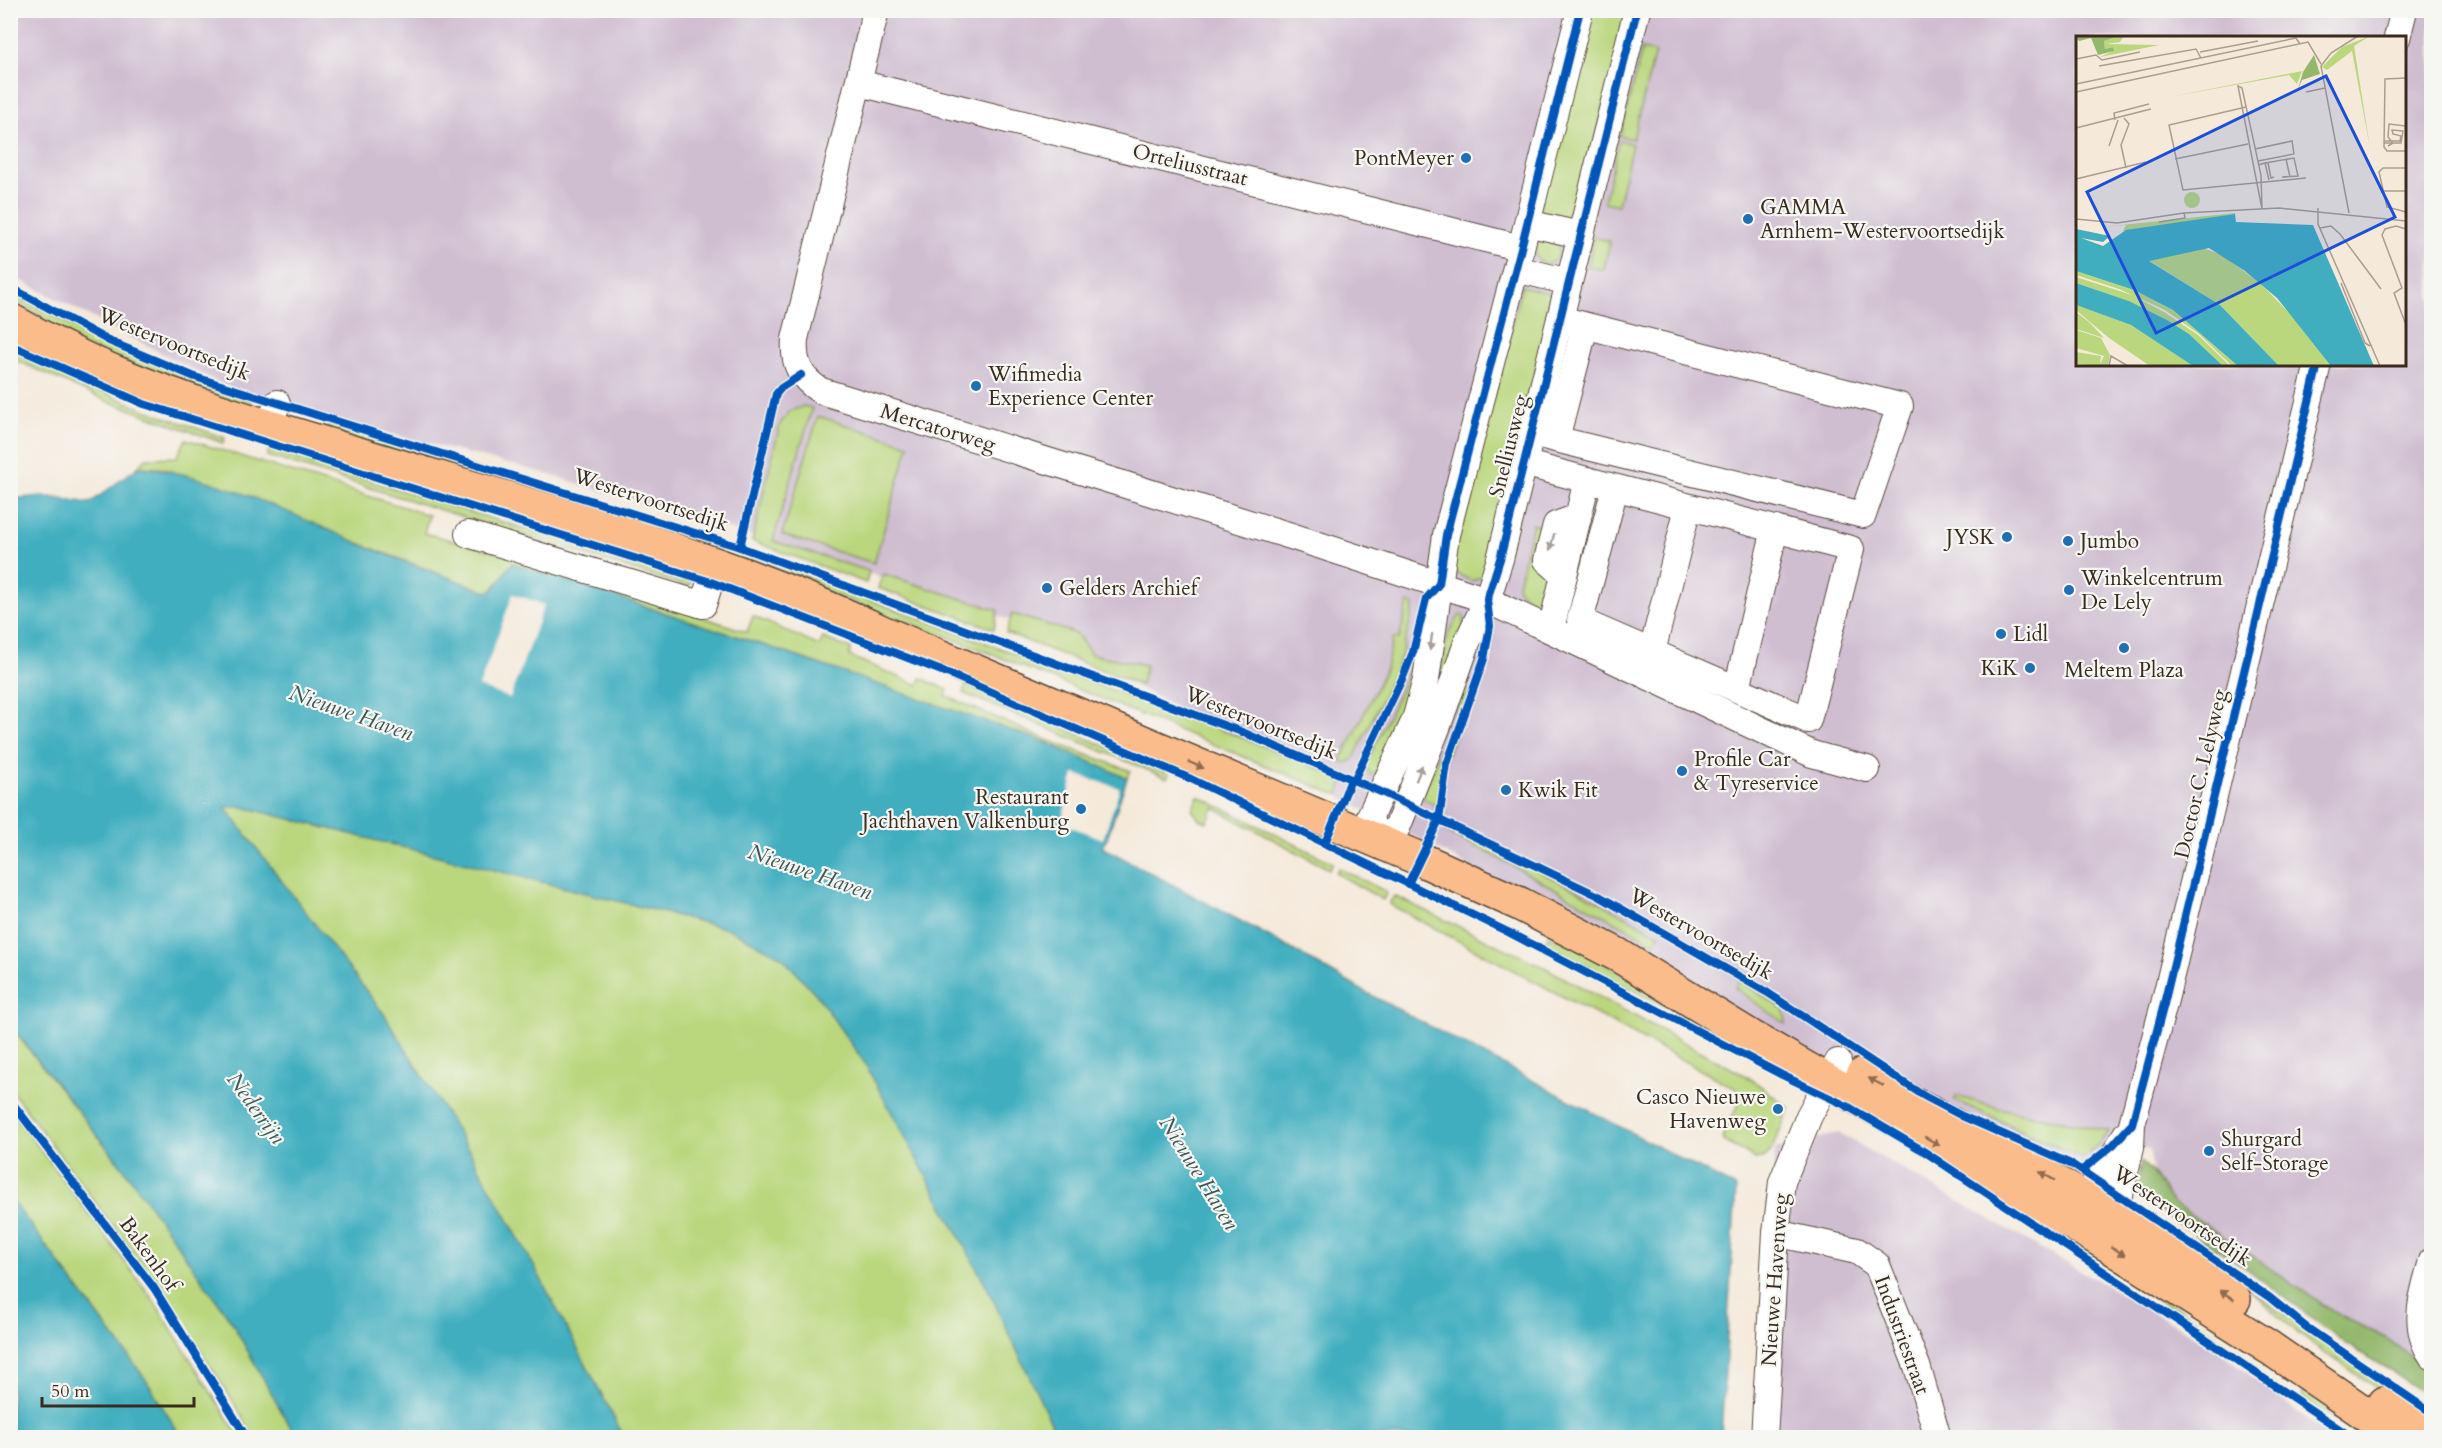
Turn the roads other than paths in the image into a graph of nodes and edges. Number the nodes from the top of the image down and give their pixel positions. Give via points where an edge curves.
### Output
1 (876, 10) edge
2 (1580, 10) edge
3 (1637, 10) edge
4 (2404, 10) edge
5 (2398, 36) edge
6 (859, 83) junction
7 (1527, 223) junction
8 (1580, 236) junction
9 (1519, 258) junction
10 (1569, 282) junction
11 (1560, 319) junction
12 (10, 320) edge
13 (1586, 326) junction
14 (2318, 366) edge
15 (1543, 436) junction
16 (1523, 463) junction
17 (1587, 480) junction
18 (1615, 488) junction
19 (1688, 507) junction
20 (1775, 529) junction
21 (468, 534) dead end
22 (716, 563) junction
23 (1439, 584) junction
24 (1487, 600) junction
25 (1551, 629) junction
26 (1652, 652) junction
27 (1737, 689) junction
28 (1867, 769) dead end
29 (1381, 828) junction
30 (1829, 1079) junction
31 (2092, 1214) junction
32 (1776, 1233) junction
33 (2432, 1261) edge
34 (2432, 1356) edge
35 (2432, 1435) edge
36 (1764, 1437) edge
37 (1938, 1437) edge
38 (2401, 1437) edge

1 - 6 street, Mercatorweg
2 - 7 street, Snelliusweg
3 - 8 street, Snelliusweg
4 - 5 street
6 - 9 street, Orteliusstraat
6 - 23 street, Mercatorweg via 795,339 797,365 811,385 920,423
7 - 8 street
7 - 9 street, Snelliusweg
8 - 10 street, Snelliusweg
9 - 10 street
9 - 23 street, Snelliusweg via 1446,535
10 - 11 street, Snelliusweg
11 - 13 street
11 - 15 street, Snelliusweg
12 - 22 main road, Westervoortsedijk via 118,374 273,415
13 - 15 street
13 - 15 street via 1900,406 1863,514
14 - 31 street, Doctor C. Lelyweg via 2119,1195
15 - 16 street, Snelliusweg
16 - 17 street
16 - 24 street, Snelliusweg
17 - 18 street
17 -> 25 street
18 - 19 street
18 - 26 street via 1580,621
19 - 20 street
19 - 26 street
20 - 27 street
20 - 27 street via 1851,549 1808,720
21 - 22 street via 703,605
22 - 29 main road, Westervoortsedijk
23 - 24 street
23 -> 29 street, Snelliusweg via 1426,680
24 - 25 street
29 -> 24 street, Snelliusweg via 1437,728 1468,640
25 - 28 street via 1812,754
26 - 27 street
29 - 30 main road, Westervoortsedijk via 1618,955 1753,1038
30 - 31 main road, Westervoortsedijk
30 - 32 street, Nieuwe Havenweg via 1789,1161 1782,1182
35 -> 31 main road, Westervoortsedijk
31 -> 38 main road, Westervoortsedijk via 2270,1348
32 - 36 street, Nieuwe Havenweg
32 - 37 street, Industriestraat via 1857,1251 1877,1265 1917,1366
33 - 34 street via 2420,1306 2420,1330

